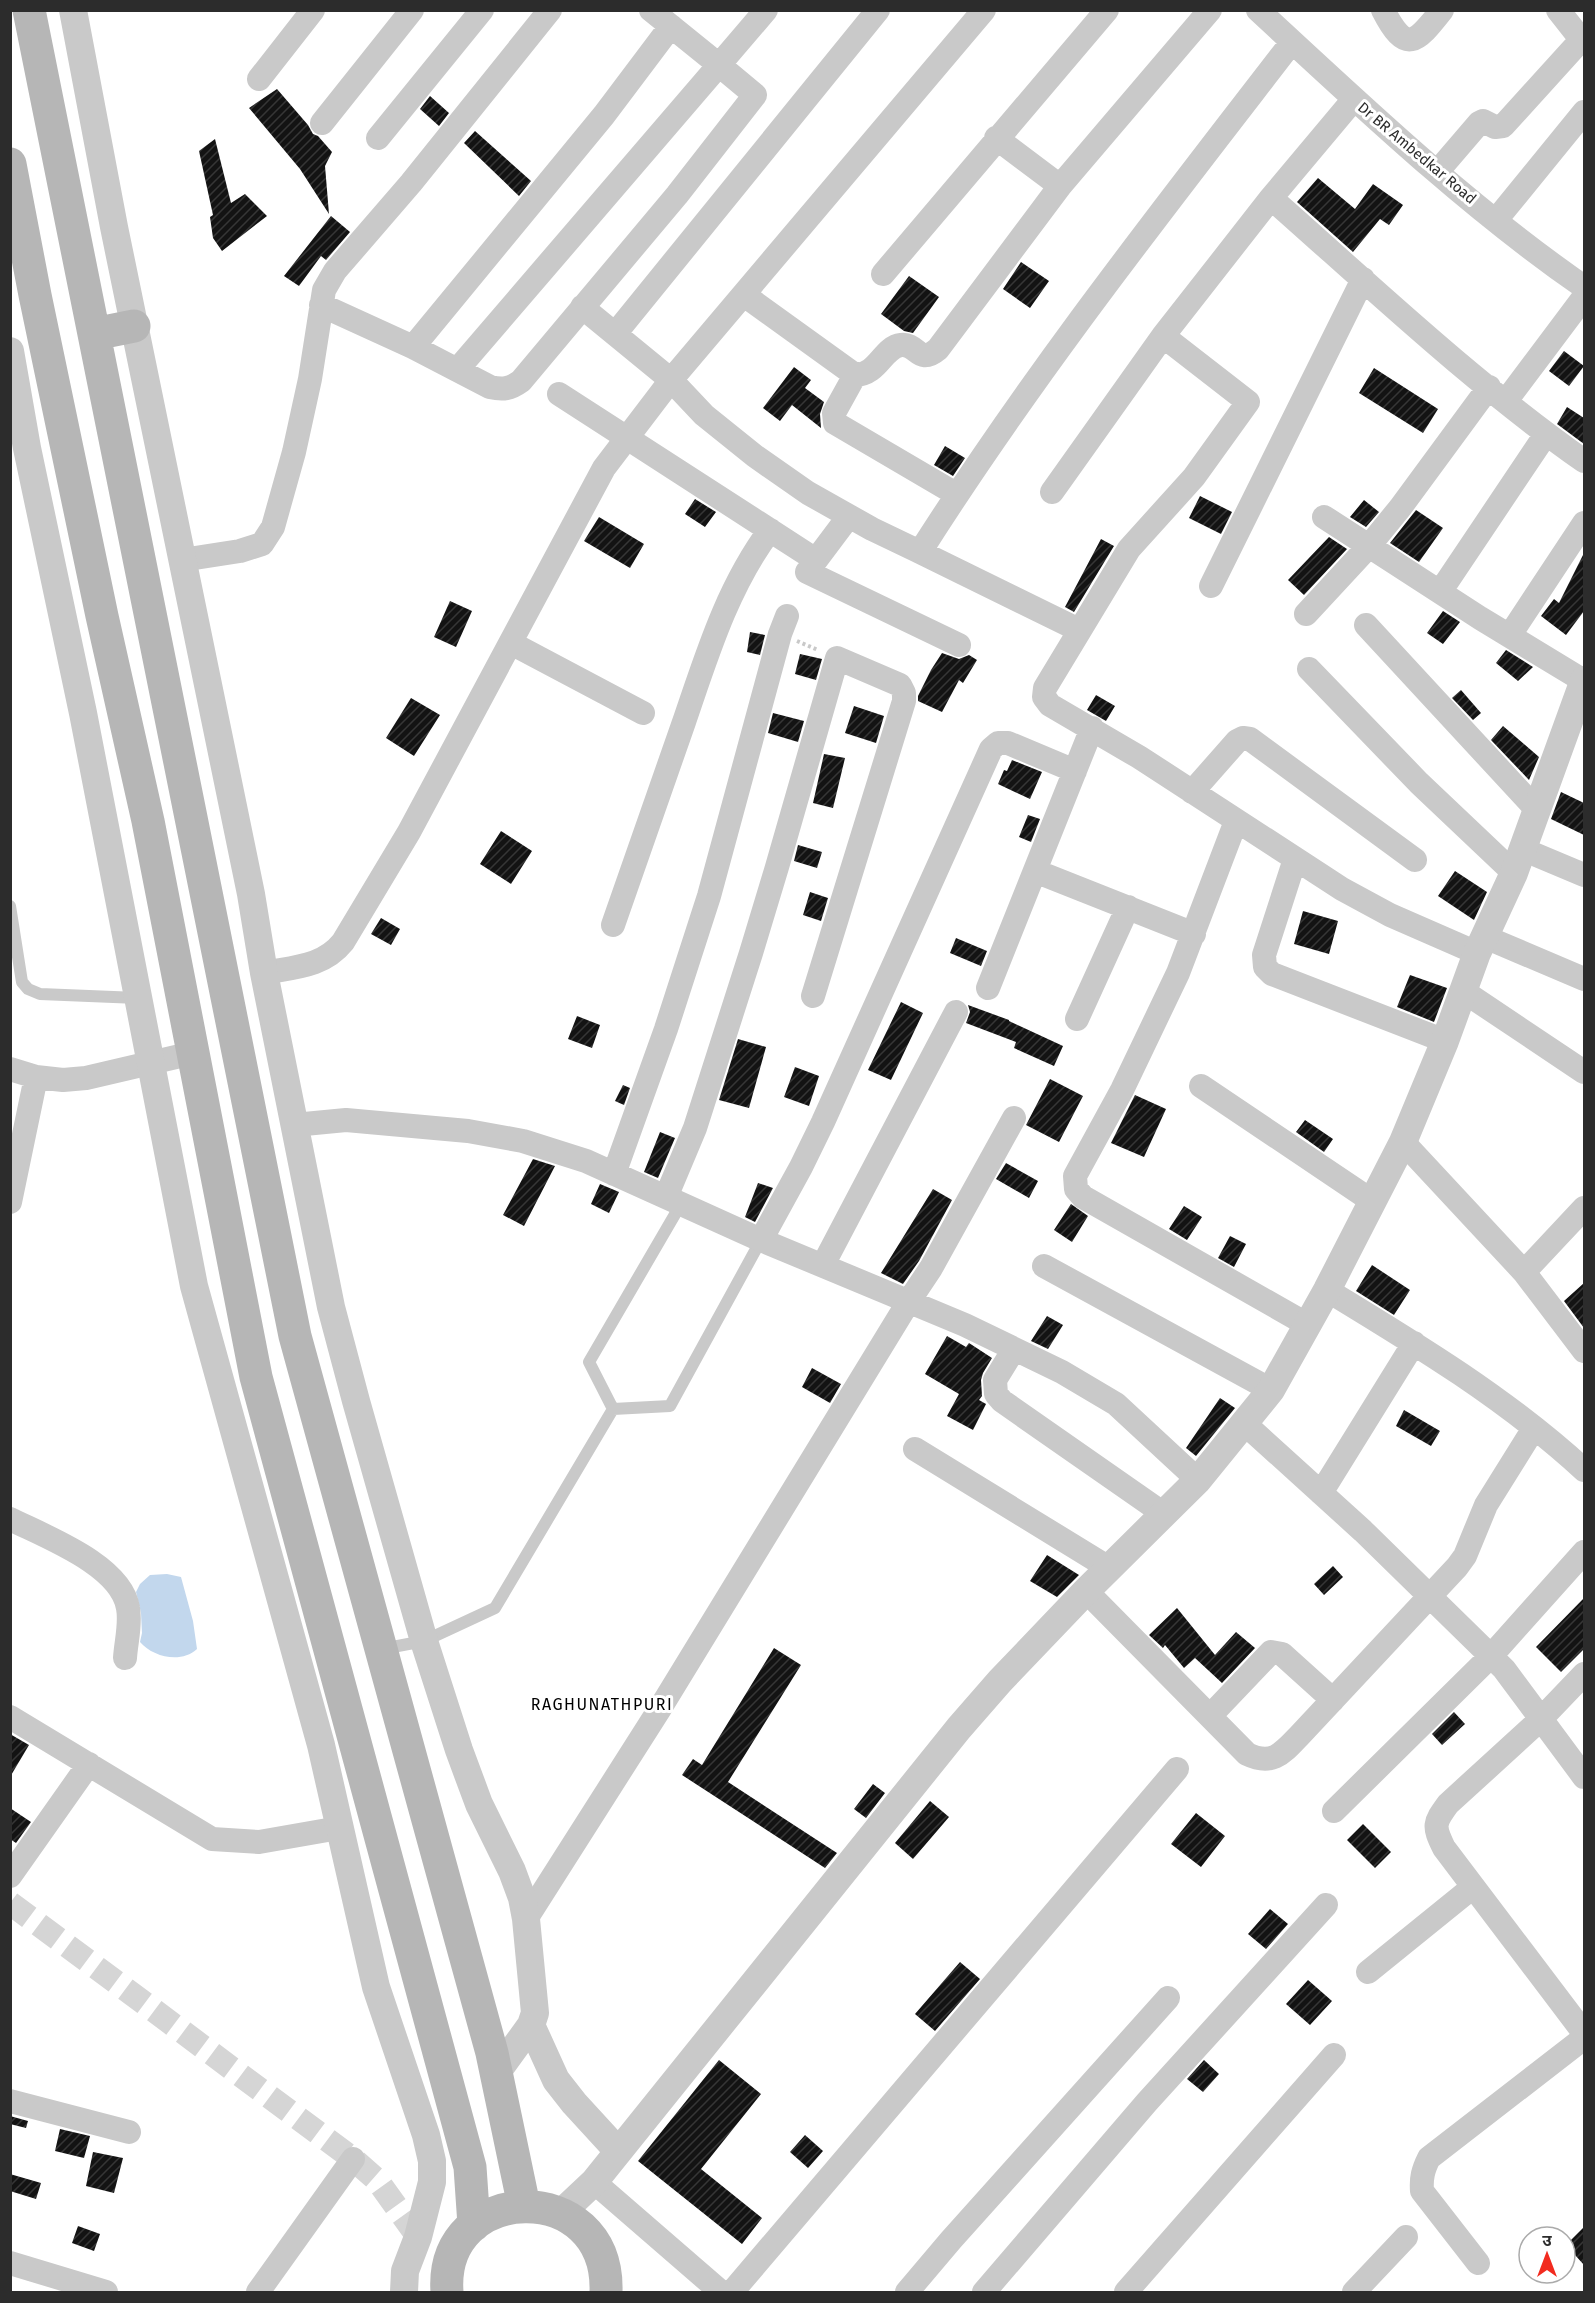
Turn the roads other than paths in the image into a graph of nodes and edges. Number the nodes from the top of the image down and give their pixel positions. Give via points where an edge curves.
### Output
1 (29, 10) edge
2 (73, 10) edge
3 (314, 10) edge
4 (412, 10) edge
5 (482, 10) edge
6 (550, 10) edge
7 (651, 10) edge
8 (766, 10) edge
9 (878, 10) edge
10 (984, 10) edge
11 (1107, 10) edge
12 (1210, 10) edge
13 (1258, 10) edge
14 (1383, 10) edge
15 (1442, 10) edge
16 (1558, 10) edge
17 (671, 26) junction
18 (1292, 42) junction
19 (1583, 42) edge
20 (719, 65) junction
21 (259, 79) dead end
22 (1354, 99) junction
23 (1584, 112) edge
24 (322, 123) dead end
25 (378, 138) dead end
26 (996, 138) junction
27 (10, 164) edge
28 (1437, 172) junction
29 (1060, 186) junction
30 (1270, 198) junction
31 (1496, 220) junction
32 (17, 231) edge
33 (883, 274) dead end
34 (1363, 279) junction
35 (1584, 287) edge
36 (744, 295) junction
37 (1584, 297) edge
38 (321, 305) junction
39 (582, 307) junction
40 (134, 326) junction
41 (94, 334) junction
42 (615, 334) junction
43 (1163, 336) junction
44 (413, 347) junction
45 (10, 351) edge
46 (457, 370) junction
47 (855, 375) junction
48 (671, 380) junction
49 (559, 394) dead end
50 (1498, 394) junction
51 (1546, 434) junction
52 (626, 437) junction
53 (1584, 461) edge
54 (1052, 492) dead end
55 (957, 494) junction
56 (849, 516) junction
57 (1324, 518) dead end
58 (1584, 523) edge
59 (770, 530) junction
60 (1369, 546) junction
61 (920, 552) junction
62 (182, 560) junction
63 (808, 570) junction
64 (1211, 586) dead end
65 (1440, 592) junction
66 (1306, 614) dead end
67 (783, 625) road end
68 (1366, 625) dead end
69 (1079, 630) junction
70 (1510, 635) junction
71 (511, 643) junction
72 (959, 645) dead end
73 (1309, 669) dead end
74 (1584, 680) edge
75 (643, 713) dead end
76 (1092, 728) junction
77 (1075, 771) junction
78 (1192, 792) junction
79 (1537, 810) junction
80 (1236, 821) junction
81 (1295, 859) junction
82 (1414, 860) dead end
83 (1518, 861) junction
84 (1035, 871) junction
85 (1584, 875) edge
86 (10, 906) edge
87 (1128, 907) junction
88 (613, 925) dead end
89 (1194, 934) junction
90 (1481, 945) junction
91 (264, 973) junction
92 (1584, 979) edge
93 (988, 988) dead end
94 (1463, 991) junction
95 (813, 996) dead end
96 (139, 998) junction
97 (956, 1012) dead end
98 (1077, 1019) dead end
99 (1445, 1041) junction
100 (193, 1053) junction
101 (152, 1061) junction
102 (10, 1069) edge
103 (1584, 1072) edge
104 (36, 1077) junction
105 (1201, 1086) dead end
106 (1014, 1118) dead end
107 (294, 1125) junction
108 (17, 1136) edge
109 (1403, 1142) junction
110 (614, 1174) junction
111 (674, 1201) junction
112 (1372, 1201) junction
113 (10, 1202) edge
114 (1584, 1208) edge
115 (760, 1240) junction
116 (823, 1265) junction
117 (1044, 1266) dead end
118 (1524, 1272) junction
119 (1327, 1290) junction
120 (909, 1301) junction
121 (1308, 1326) junction
122 (1581, 1338) edge
123 (1414, 1343) junction
124 (1014, 1349) junction
125 (1270, 1390) junction
126 (613, 1409) junction
127 (1245, 1424) junction
128 (1534, 1428) junction
129 (915, 1449) dead end
130 (1584, 1470) edge
131 (1198, 1480) junction
132 (1321, 1493) junction
133 (1164, 1514) junction
134 (10, 1520) edge
135 (1584, 1552) edge
136 (1109, 1568) junction
137 (1086, 1591) junction
138 (1430, 1597) junction
139 (424, 1641) junction
140 (381, 1649) junction
141 (1491, 1656) junction
142 (125, 1658) dead end
143 (1584, 1674) edge
144 (1333, 1700) junction
145 (1210, 1716) junction
146 (10, 1717) edge
147 (1540, 1720) junction
148 (88, 1764) junction
149 (1177, 1769) dead end
150 (1584, 1777) edge
151 (1334, 1811) dead end
152 (339, 1828) junction
153 (10, 1876) edge
154 (1473, 1887) junction
155 (1326, 1905) dead end
156 (526, 1919) junction
157 (1368, 1972) dead end
158 (1168, 1998) dead end
159 (531, 2025) junction
160 (1584, 2032) edge
161 (1584, 2038) edge
162 (1334, 2055) dead end
163 (497, 2072) junction
164 (10, 2101) edge
165 (129, 2132) dead end
166 (618, 2151) junction
167 (353, 2159) dead end
168 (594, 2182) junction
169 (524, 2206) junction
170 (561, 2213) junction
171 (474, 2225) junction
172 (1406, 2237) dead end
173 (10, 2263) edge
174 (1478, 2263) dead end
175 (106, 2292) edge
176 (258, 2292) edge
177 (404, 2292) edge
178 (447, 2292) edge
179 (606, 2292) edge
180 (721, 2292) edge
181 (732, 2292) edge
182 (907, 2292) edge
183 (984, 2292) edge
184 (1126, 2292) edge
185 (1354, 2292) edge

1 - 41 main road
2 - 40 street
3 - 21 street
4 - 24 street
5 - 25 street
6 - 38 street via 335,271
7 - 17 street
8 - 20 street
9 - 42 street
10 - 36 street
11 - 26 street
12 - 29 street
13 - 18 street, Dr BR Ambedkar Road
14 - 15 street via 1394,31 1411,40 1422,35
16 - 19 street
17 - 20 street
17 - 44 street via 604,115
18 - 22 street, Dr BR Ambedkar Road
18 - 55 street via 1031,387
19 - 28 street via 1503,126 1479,123
20 - 39 street via 755,95
20 - 46 street
22 - 28 street, Dr BR Ambedkar Road
22 - 30 street
23 - 31 street
26 - 29 street
26 - 33 street
27 - 32 main road
28 - 31 street, Dr BR Ambedkar Road
29 - 47 street via 938,349 922,356 900,345 870,372
30 - 34 street
30 - 43 street
31 - 35 street, Dr BR Ambedkar Road
32 - 100 main road via 148,821
34 - 50 street
34 - 64 street
36 - 47 street
36 - 48 street
37 - 50 street
38 - 44 street
38 - 62 street via 294,452 273,527 262,544
39 - 42 street
39 - 46 street via 511,389 490,387
40 - 41 main road
40 - 62 street
41 - 140 main road via 295,1336
42 - 48 street
43 - 54 street
43 - 69 street via 1248,402 1194,477 1129,549
44 - 46 street
45 - 96 street
47 - 55 street via 834,413 835,423
48 - 52 street
48 - 56 street via 704,415 755,456 807,493
49 - 52 street
50 - 51 street
50 - 60 street
51 - 53 street
51 - 65 street
52 - 59 street
52 - 71 street via 586,499
55 - 61 street
56 - 61 street
56 - 63 street
57 - 60 street
58 - 70 street
59 - 63 street
59 - 88 street via 741,574 714,634
60 - 65 street
60 - 66 street
61 - 69 street
62 - 91 street via 252,894
63 - 72 street
65 - 70 street
67 - 110 street via 709,896
68 - 79 street
69 - 76 street via 1045,688 1044,697 1050,705
70 - 74 street
71 - 75 street
71 - 91 street via 409,832 343,942 333,954 317,963
73 - 83 street via 1419,783
74 - 79 street
76 - 77 street
76 - 78 street
77 - 84 street
77 - 115 street via 1008,742 991,749 814,1140
78 - 80 street
78 - 82 street via 1237,741 1250,739
79 - 83 street
80 - 81 street
80 - 89 street
81 - 90 street via 1390,915
81 - 99 street via 1264,955 1265,967 1272,974
83 - 85 street
83 - 90 street
84 - 87 street
84 - 93 street
86 - 96 lane via 22,982 28,989 40,994
87 - 89 street
87 - 98 street
89 - 121 street via 1156,1019 1075,1176 1076,1189 1083,1197
90 - 92 street
90 - 94 street
91 - 107 street
94 - 99 street
94 - 103 street
95 - 111 street via 904,701 900,685 837,658
96 - 101 street
97 - 116 street
99 - 109 street
100 - 101 street
100 - 171 main road via 256,1377 470,2167
101 - 104 street via 86,1078
101 - 152 street via 194,1286 321,1745
102 - 104 street
104 - 108 street
105 - 112 street
106 - 120 street
107 - 110 street via 346,1120 468,1131 523,1141
107 - 139 street via 331,1307
108 - 113 street
109 - 112 street
109 - 118 street
110 - 111 street
111 - 115 street
111 - 126 lane via 589,1362
112 - 119 street
114 - 118 street
115 - 116 street
115 - 126 lane via 670,1406
116 - 120 street
117 - 125 street
118 - 122 street
119 - 121 street
119 - 123 street
120 - 124 street
120 - 156 street
121 - 125 street
123 - 128 street
123 - 132 street
124 - 131 street via 1116,1404
124 - 133 street via 995,1380 996,1394 1002,1401
125 - 127 street
126 - 139 lane via 495,1608
127 - 131 street
127 - 132 street
128 - 130 street
128 - 138 street via 1486,1505 1465,1556
129 - 136 street
131 - 133 street
132 - 138 street
133 - 136 street
134 - 142 street via 89,1559 114,1577 128,1606
135 - 141 street
136 - 137 street
137 - 145 street
137 - 166 street via 958,1728
138 - 141 street
138 - 144 street
139 - 140 lane
139 - 156 street via 469,1780 512,1871
140 - 163 main road
141 - 147 street
141 - 151 street
143 - 147 street
144 - 145 street via 1285,1751 1267,1759 1248,1754
144 - 145 street via 1282,1654 1271,1652
146 - 148 street
147 - 150 street
147 - 154 street via 1448,1804 1437,1819 1435,1831 1439,1839
148 - 152 street via 212,1839 259,1842
148 - 153 street
149 - 181 street
152 - 177 street via 376,1987 432,2161 432,2182 405,2271
154 - 157 street
154 - 160 street
155 - 183 street
156 - 159 street via 535,2013
158 - 182 street
159 - 163 street
159 - 166 street via 556,2080
161 - 174 street via 1429,2158 1424,2168 1422,2191
162 - 184 street
163 - 169 main road
164 - 165 street
166 - 168 street
167 - 176 street
168 - 170 street
168 - 180 street
169 - 170 main road
169 - 171 main road via 497,2211
170 - 179 main road via 593,2241 604,2268
171 - 178 main road via 450,2261
172 - 185 street
173 - 175 street

